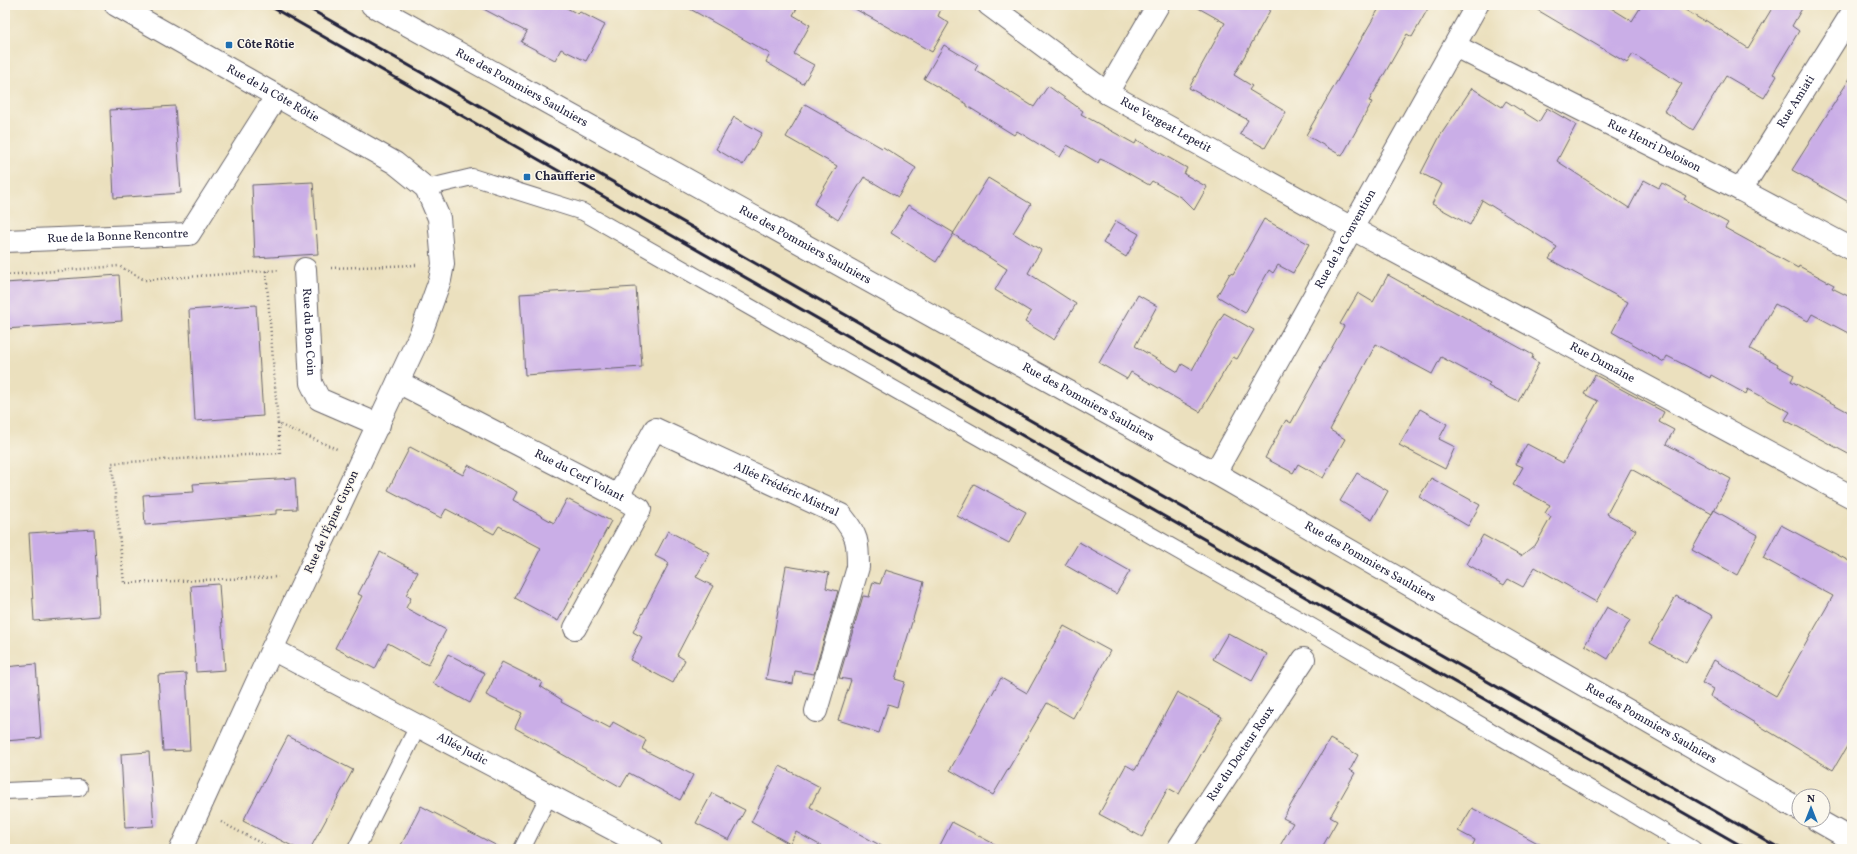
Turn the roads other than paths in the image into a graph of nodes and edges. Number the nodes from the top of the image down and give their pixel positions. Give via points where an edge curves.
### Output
1 (116, 5) edge
2 (372, 5) edge
3 (989, 5) edge
4 (1158, 5) edge
5 (1477, 5) edge
6 (1852, 13) edge
7 (1455, 46) junction
8 (1107, 93) junction
9 (276, 96) junction
10 (426, 188) junction
11 (1741, 190) junction
12 (1352, 228) junction
13 (5, 241) edge
14 (1852, 249) edge
15 (305, 269) road end
16 (398, 382) junction
17 (379, 425) junction
18 (1215, 474) junction
19 (618, 496) junction
20 (1852, 497) edge
21 (575, 628) dead end
22 (272, 649) junction
23 (1304, 659) dead end
24 (816, 711) dead end
25 (418, 726) junction
26 (79, 788) dead end
27 (5, 791) edge
28 (549, 795) junction
29 (1791, 804) edge
30 (1831, 828) edge
31 (1852, 840) edge
32 (181, 849) edge
33 (356, 849) edge
34 (522, 849) edge
35 (651, 849) edge
36 (1178, 849) edge
37 (1693, 849) edge

1 - 9 street, Rue de la Côte Rôtie
2 - 18 street, Rue des Pommiers Saulniers
3 - 8 street, Rue Vergeat Lepetit
4 - 8 street
5 - 7 street, Rue de la Convention
6 - 11 street, Rue Amiati
7 - 11 street, Rue Henri Deloison
7 - 12 street, Rue de la Convention
8 - 12 street, Rue Vergeat Lepetit
9 - 10 street, Rue de la Côte Rôtie via 395,163
9 - 13 street, Rue de la Bonne Rencontre via 189,234
10 - 16 street, Rue de l'Épine Guyon via 439,218 443,264 440,280 421,333
10 - 37 lane via 472,177 583,212 1321,632
11 - 14 street, Rue Henri Deloison
12 - 18 street, Rue de la Convention
12 - 20 street, Rue Dumaine
15 - 17 street, Rue du Bon Coin via 311,383 319,399
16 - 17 street, Rue de l'Épine Guyon
16 - 19 street, Rue du Cerf Volant
17 - 22 street, Rue de l'Épine Guyon
18 - 29 street, Rue des Pommiers Saulniers
19 - 21 street, Rue du Cerf Volant via 640,509
19 - 24 street, Allée Frédéric Mistral via 655,429 841,515 858,543 858,568
22 - 25 street, Allée Judic
22 - 32 street, Rue de l'Épine Guyon
23 - 36 street, Rue du Docteur Roux
25 - 28 street, Allée Judic
25 - 33 lane
26 - 27 lane
28 - 34 lane
28 - 35 street, Allée Judic
30 - 31 street

